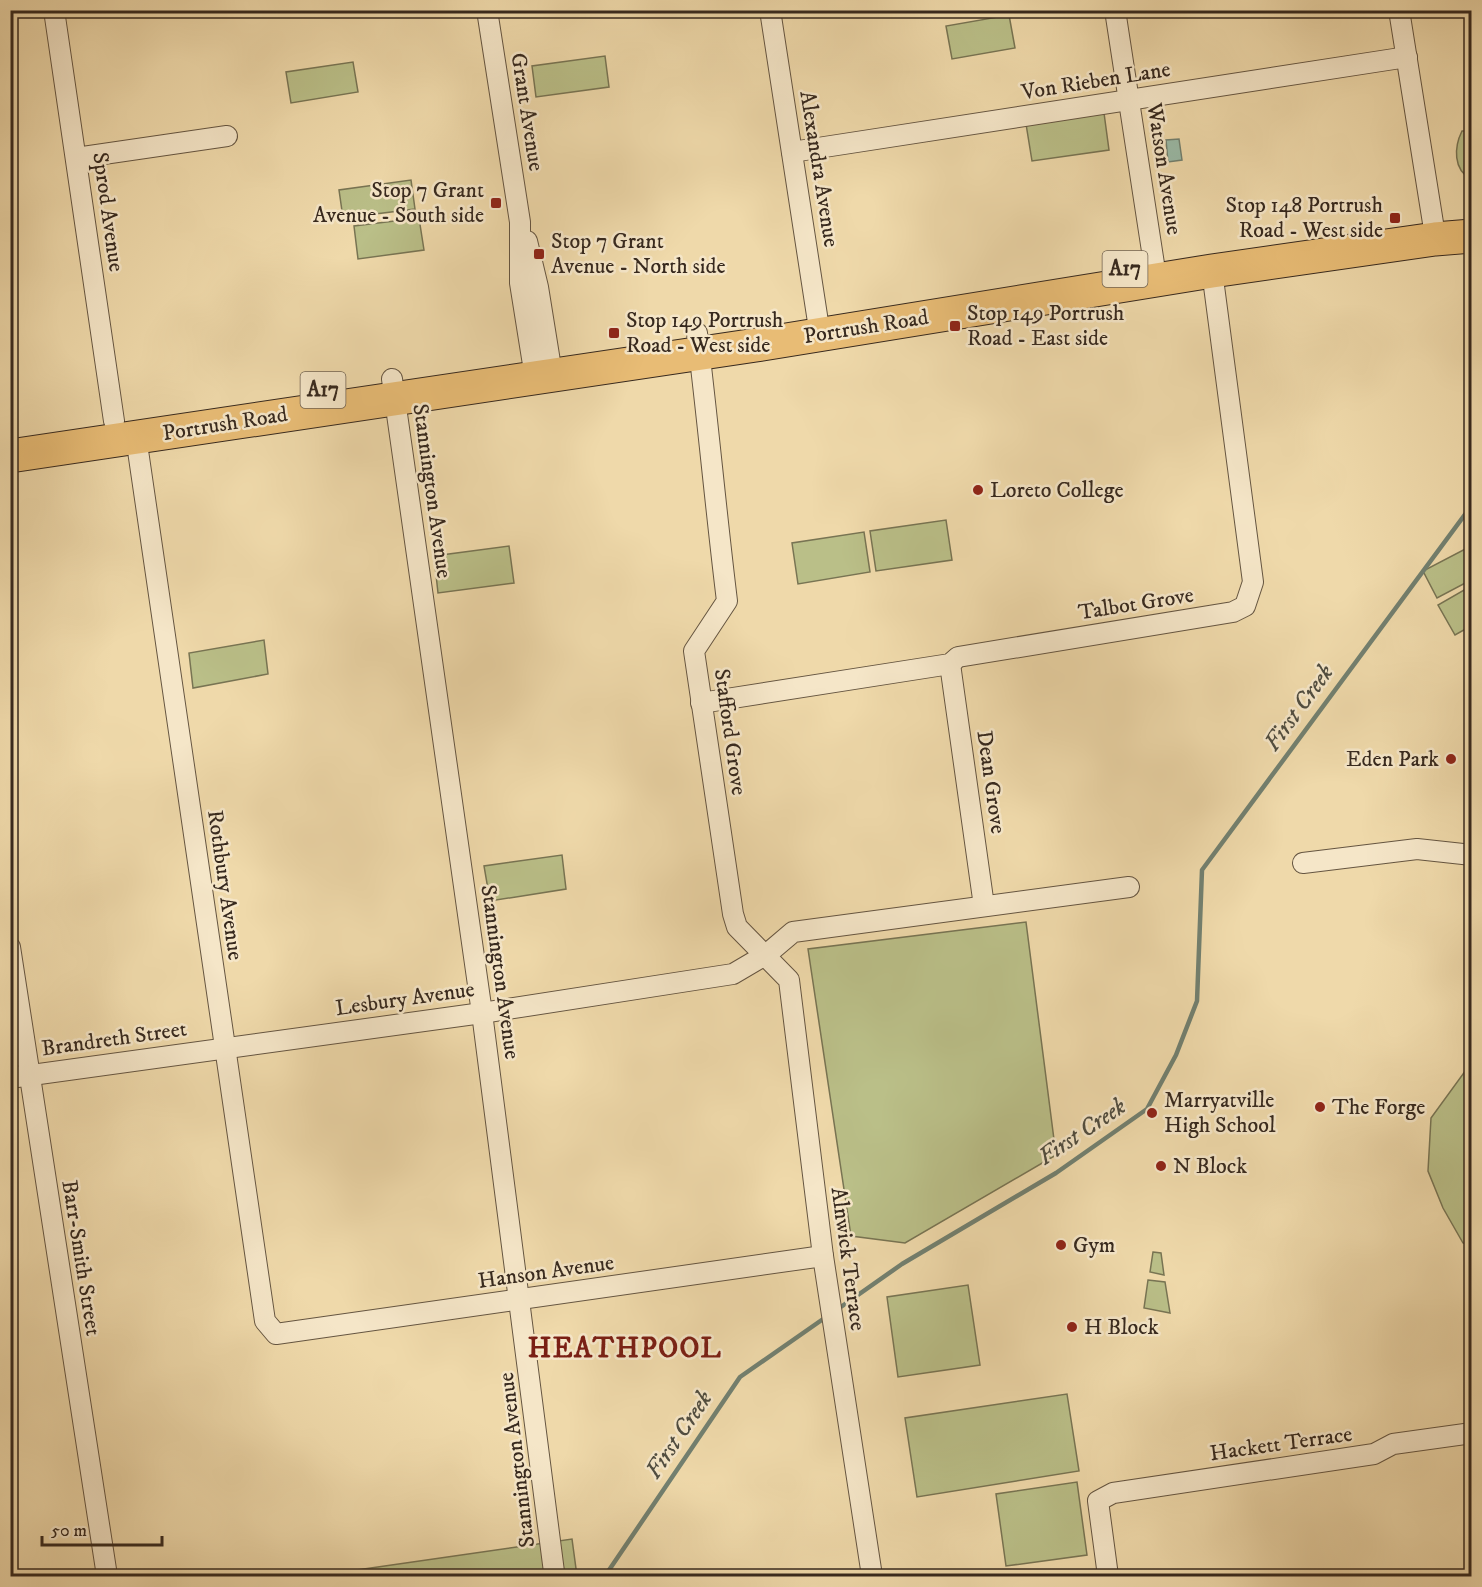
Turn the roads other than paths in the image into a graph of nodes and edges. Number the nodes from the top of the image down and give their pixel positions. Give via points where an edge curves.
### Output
1 (54, 10) edge
2 (487, 10) edge
3 (770, 10) edge
4 (1115, 10) edge
5 (1399, 10) edge
6 (1407, 57) junction
7 (1129, 101) junction
8 (227, 136) dead end
9 (792, 152) junction
10 (76, 158) junction
11 (1472, 217) edge
12 (1433, 223) junction
13 (1472, 236) edge
14 (1154, 264) junction
15 (1212, 271) junction
16 (818, 324) junction
17 (698, 343) junction
18 (542, 366) junction
19 (393, 388) junction
20 (125, 429) junction
21 (10, 436) edge
22 (10, 456) edge
23 (950, 664) junction
24 (700, 703) junction
25 (1472, 855) edge
26 (1303, 863) dead end
27 (1129, 886) dead end
28 (984, 906) junction
29 (10, 947) edge
30 (766, 954) junction
31 (482, 1013) junction
32 (224, 1047) junction
33 (20, 1076) edge
34 (823, 1256) junction
35 (521, 1300) junction
36 (276, 1334) joint
37 (1472, 1433) edge
38 (554, 1572) dead end
39 (107, 1576) edge
40 (872, 1576) edge
41 (1108, 1576) edge

1 - 10 street, Sprod Avenue
2 - 18 street, Grant Avenue via 520,222 520,283
3 - 9 street, Alexandra Avenue
4 - 7 street, Watson Avenue
5 - 6 street
6 - 7 street, Von Rieben Lane
6 - 12 street
7 - 9 street, Von Rieben Lane
7 - 14 street, Watson Avenue
8 - 10 street
9 - 16 street, Alexandra Avenue
10 - 20 street, Sprod Avenue
11 - 12 highway, Portrush Road / A17
12 - 14 highway, Portrush Road / A17
13 - 15 highway, Portrush Road / A17
14 - 16 highway, Portrush Road / A17
15 - 16 highway, Portrush Road / A17
15 - 23 street, Talbot Grove via 1253,582 1245,606 1233,612 958,657
16 - 17 highway, Portrush Road / A17
17 - 18 highway, Portrush Road / A17
17 - 24 street, Stafford Grove via 727,601 694,651
18 - 19 highway, Portrush Road / A17
19 - 20 highway, Portrush Road / A17
19 - 31 street, Stannington Avenue
20 - 21 highway, Portrush Road / A17
20 - 22 highway, Portrush Road / A17
20 - 32 street, Rothbury Avenue
23 - 24 street, Talbot Grove
23 - 28 street, Dean Grove
24 - 30 street, Stafford Grove via 733,914 737,927
25 - 26 street via 1417,849
27 - 28 street
28 - 30 street via 794,932
29 - 33 street, Barr-Smith Street
30 - 31 street, Lesbury Avenue via 733,974
30 - 34 street, Alnwick Terrace via 789,980
31 - 32 street, Lesbury Avenue
31 - 35 street, Stannington Avenue
32 - 33 street, Brandreth Street
32 - 36 street, Rothbury Avenue via 265,1322
33 - 39 street, Barr-Smith Street
34 - 35 street, Hanson Avenue
34 - 40 street, Alnwick Terrace
35 - 36 street, Hanson Avenue
35 - 38 street, Stannington Avenue
37 - 41 street, Hackett Terrace via 1393,1444 1374,1454 1113,1493 1098,1501

